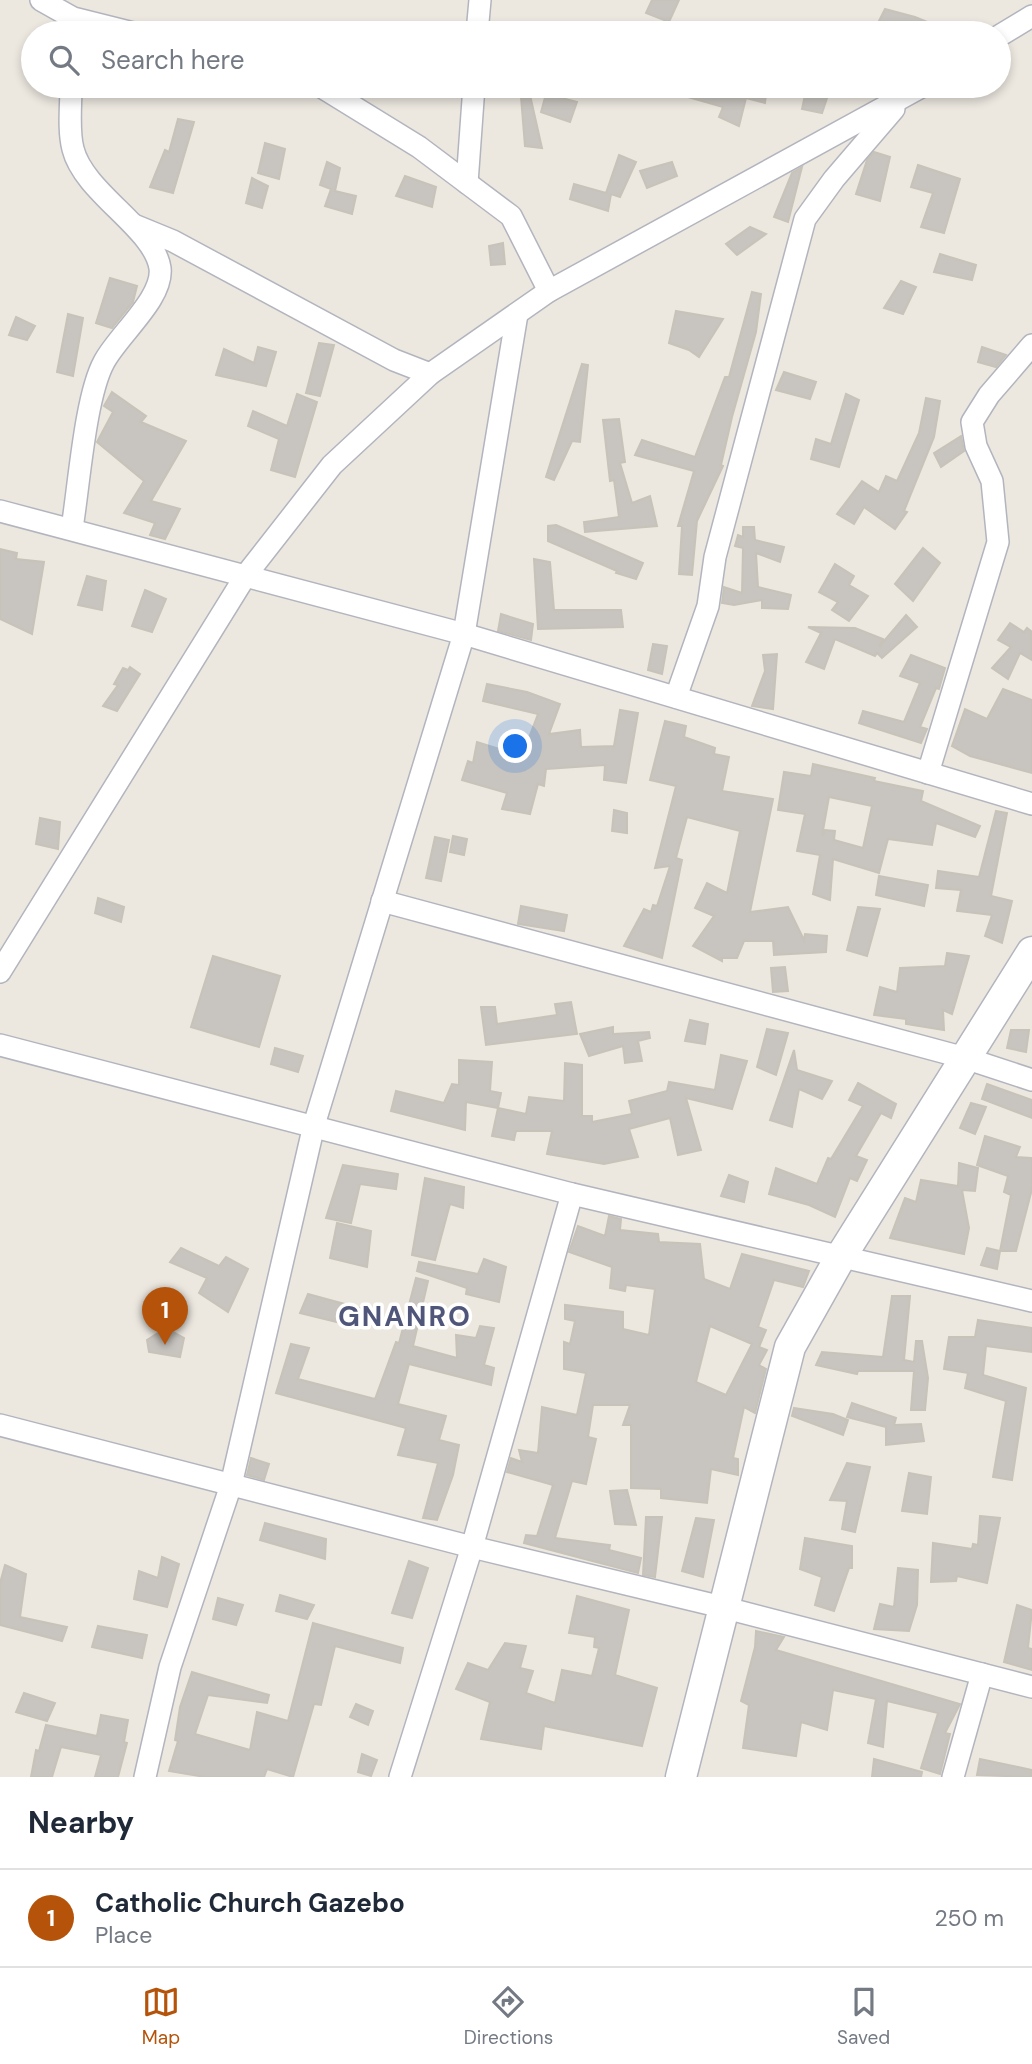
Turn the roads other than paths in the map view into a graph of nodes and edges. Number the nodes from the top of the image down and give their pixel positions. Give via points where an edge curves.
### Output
1 (41, 0) edge
2 (480, 0) edge
3 (1032, 16) edge
4 (72, 17) edge
5 (478, 21) edge
6 (1011, 29) edge
7 (71, 98) edge
8 (339, 98) edge
9 (473, 98) edge
10 (905, 98) edge
11 (902, 100) junction
12 (467, 183) junction
13 (132, 225) junction
14 (549, 291) junction
15 (517, 314) junction
16 (1032, 345) edge
17 (430, 374) junction
18 (0, 511) edge
19 (72, 528) junction
20 (246, 575) junction
21 (464, 634) junction
22 (676, 697) junction
23 (928, 772) junction
24 (1032, 804) edge
25 (382, 901) junction
26 (1032, 952) edge
27 (0, 972) edge
28 (0, 1045) edge
29 (965, 1058) junction
30 (1032, 1080) edge
31 (314, 1125) junction
32 (572, 1194) junction
33 (840, 1258) junction
34 (1032, 1301) edge
35 (0, 1425) edge
36 (231, 1485) junction
37 (471, 1547) junction
38 (722, 1607) junction
39 (982, 1674) junction
40 (1032, 1687) edge
41 (145, 1777) edge
42 (400, 1777) edge
43 (681, 1777) edge
44 (953, 1777) edge

1 - 4 street
2 - 5 street
3 - 6 street
7 - 13 street via 72,149 85,176
8 - 12 street
9 - 12 street
10 - 11 street
11 - 14 street
11 - 22 street via 805,219 715,557 708,606
12 - 14 street via 511,216
13 - 17 street via 173,241 394,360
13 - 19 street via 160,268 156,290 104,362 93,399
14 - 15 street
15 - 17 street
15 - 21 street
16 - 23 street via 972,422 976,446 992,481 998,542
17 - 20 street via 332,465
18 - 19 street
19 - 20 street
20 - 21 street
20 - 27 street
21 - 22 street
21 - 25 street
22 - 23 street
23 - 24 street
25 - 29 street
25 - 31 street
26 - 29 main road
28 - 31 street
29 - 30 street
29 - 33 main road
31 - 32 street
31 - 36 street
32 - 33 street
32 - 37 street
33 - 34 street
33 - 38 main road via 790,1347
35 - 36 street
36 - 37 street
36 - 41 street via 170,1667
37 - 38 street
37 - 42 street
38 - 39 street
38 - 43 main road
39 - 40 street
39 - 44 street

